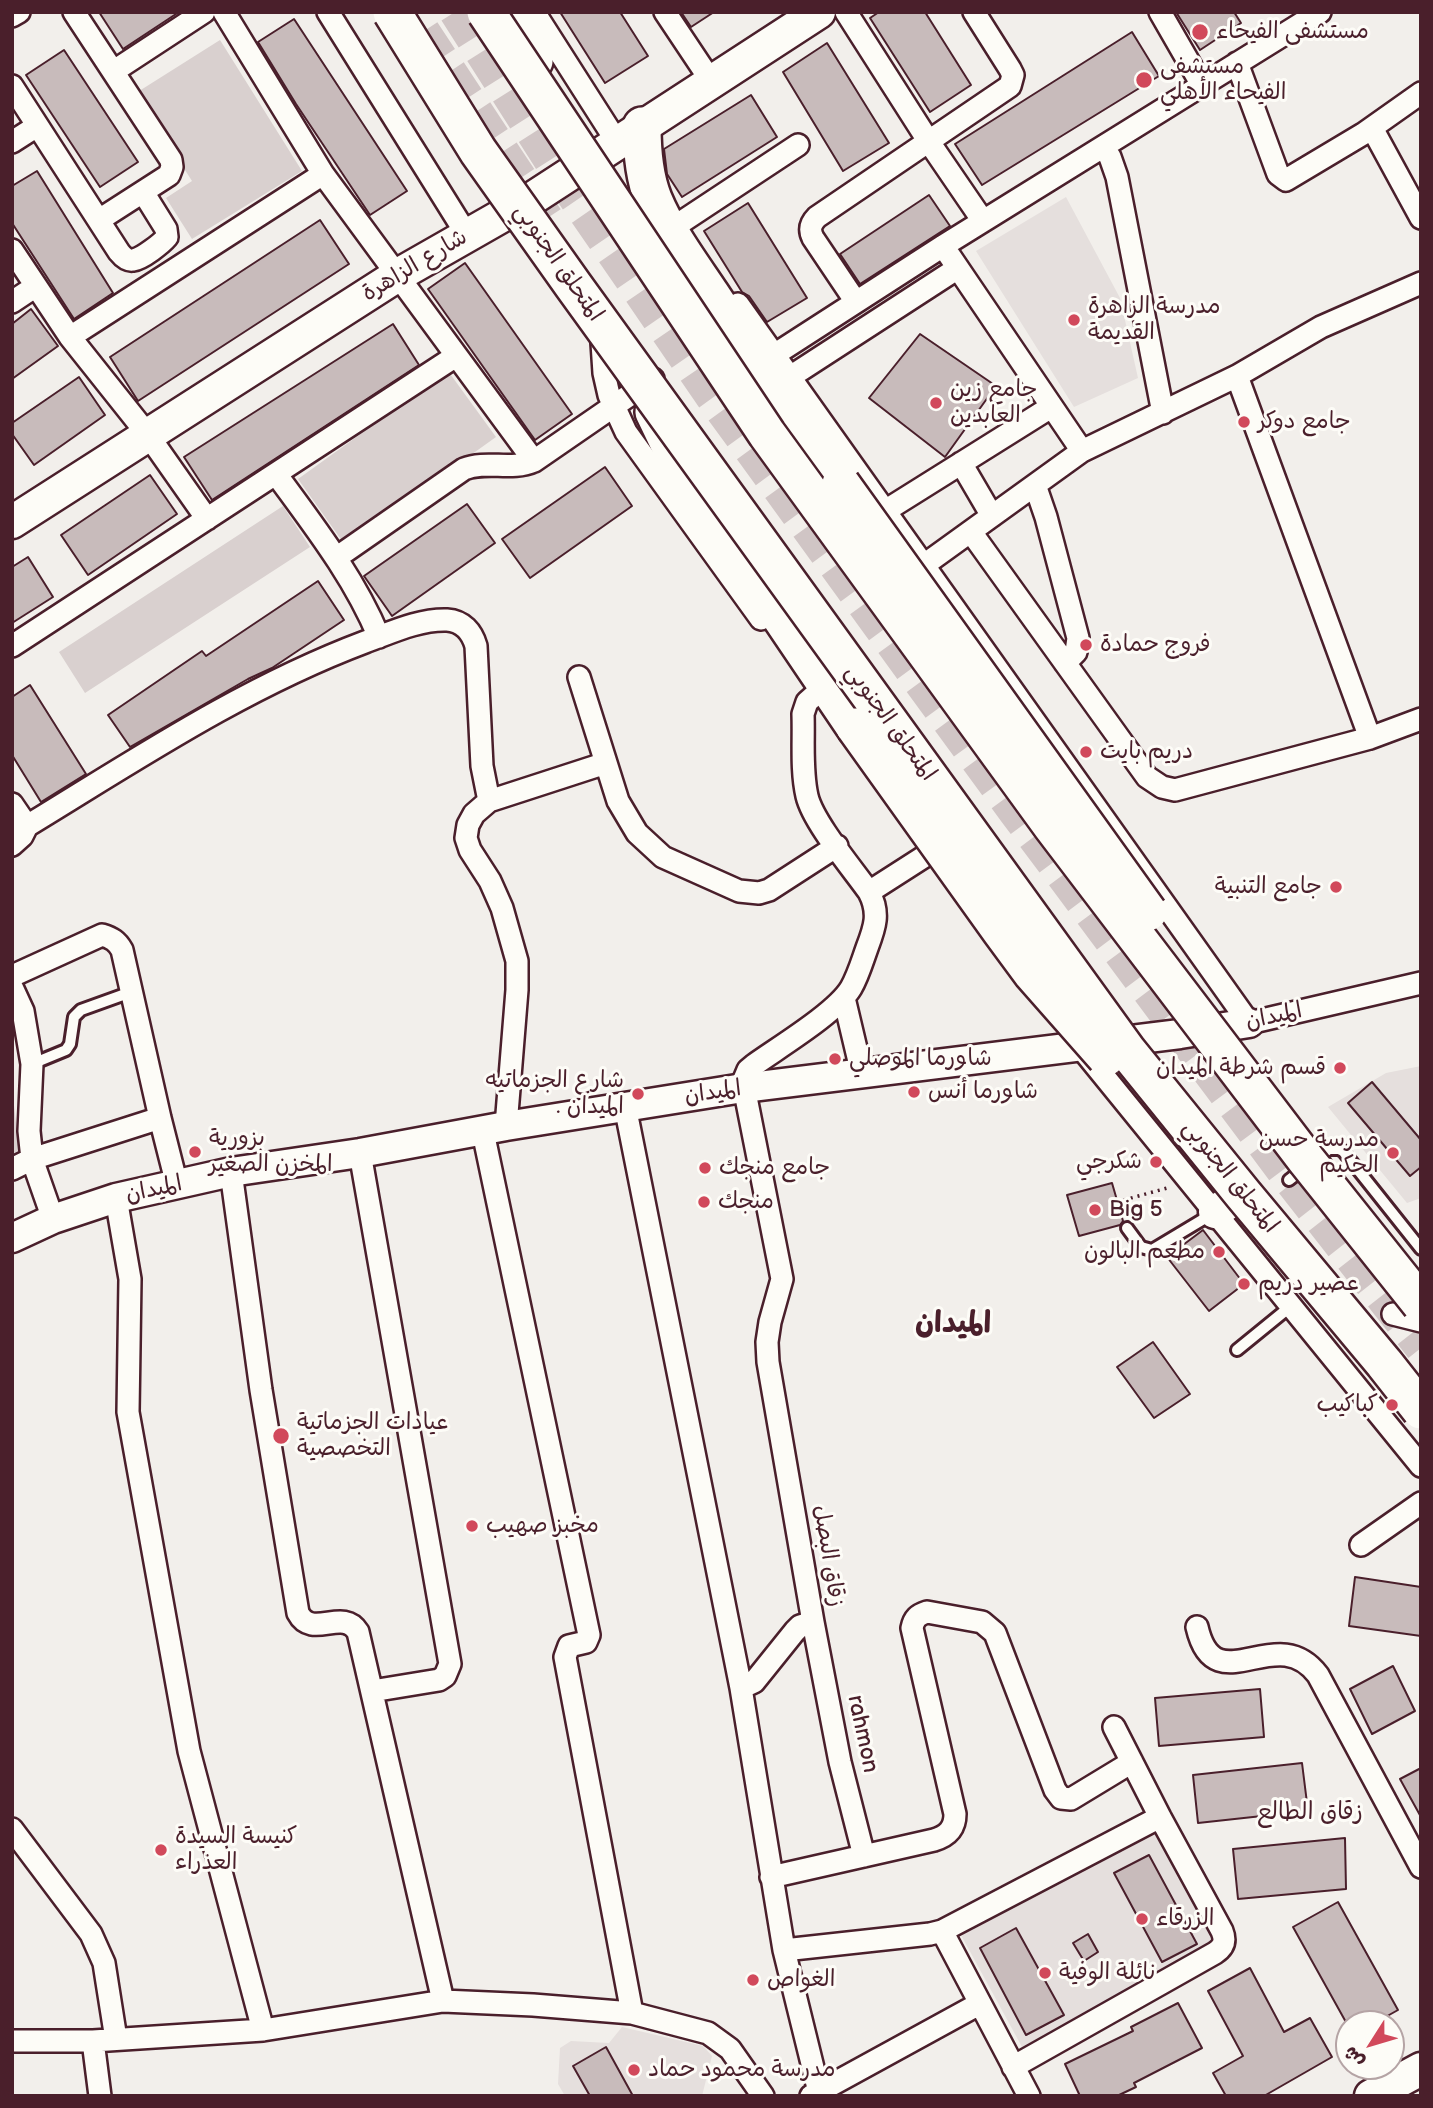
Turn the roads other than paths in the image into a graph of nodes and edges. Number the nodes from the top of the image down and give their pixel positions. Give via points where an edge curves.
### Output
1 (19, 12) edge
2 (74, 12) edge
3 (204, 12) edge
4 (224, 12) edge
5 (328, 12) edge
6 (392, 12) edge
7 (486, 12) edge
8 (509, 12) edge
9 (534, 12) edge
10 (665, 12) edge
11 (819, 12) edge
12 (846, 12) edge
13 (974, 12) edge
14 (1160, 12) edge
15 (1320, 12) edge
16 (12, 16) edge
17 (1295, 18) edge
18 (1237, 63) junction
19 (114, 71) junction
20 (711, 81) junction
21 (1202, 85) junction
22 (12, 86) edge
23 (1421, 93) edge
24 (37, 126) junction
25 (563, 127) junction
26 (1372, 128) junction
27 (630, 134) junction
28 (12, 142) edge
29 (929, 142) junction
30 (798, 145) dead end
31 (1103, 147) junction
32 (323, 174) junction
33 (648, 184) junction
34 (143, 192) junction
35 (1421, 218) edge
36 (99, 220) junction
37 (983, 221) junction
38 (680, 223) junction
39 (467, 235) junction
40 (943, 246) junction
41 (12, 250) edge
42 (958, 268) junction
43 (398, 275) junction
44 (1421, 283) edge
45 (36, 286) junction
46 (601, 298) dead end
47 (12, 302) edge
48 (856, 302) junction
49 (70, 337) junction
50 (634, 345) dead end
51 (774, 355) junction
52 (456, 356) junction
53 (1237, 376) junction
54 (790, 377) junction
55 (650, 381) junction
56 (614, 407) junction
57 (1051, 407) junction
58 (1163, 413) junction
59 (148, 435) junction
60 (1082, 451) junction
61 (534, 461) junction
62 (961, 463) junction
63 (276, 474) junction
64 (1035, 485) junction
65 (885, 510) junction
66 (992, 516) junction
67 (207, 519) junction
68 (12, 522) edge
69 (971, 531) junction
70 (336, 558) junction
71 (924, 565) junction
72 (379, 637) junction
73 (12, 646) edge
74 (1065, 663) junction
75 (579, 677) dead end
76 (816, 694) junction
77 (1421, 719) edge
78 (1370, 738) junction
79 (606, 763) junction
80 (489, 801) junction
81 (12, 804) edge
82 (971, 826) dead end
83 (19, 827) edge
84 (12, 845) edge
85 (837, 846) junction
86 (932, 852) junction
87 (869, 892) junction
88 (12, 976) edge
89 (1421, 984) edge
90 (12, 987) edge
91 (131, 992) junction
92 (844, 998) junction
93 (1250, 1023) junction
94 (1080, 1046) junction
95 (32, 1064) junction
96 (862, 1073) junction
97 (743, 1088) junction
98 (625, 1106) junction
99 (160, 1118) junction
100 (494, 1129) junction
101 (360, 1153) junction
102 (32, 1159) junction
103 (12, 1169) edge
104 (1298, 1170) junction
105 (231, 1172) junction
106 (177, 1185) junction
107 (116, 1198) junction
108 (1232, 1201) junction
109 (53, 1219) junction
110 (1127, 1228) dead end
111 (12, 1238) edge
112 (1421, 1249) edge
113 (1291, 1306) junction
114 (1407, 1309) edge
115 (1421, 1321) edge
116 (1237, 1350) dead end
117 (1421, 1410) edge
118 (1421, 1466) edge
119 (1421, 1503) edge
120 (1362, 1545) dead end
121 (813, 1622) junction
122 (1198, 1627) dead end
123 (741, 1688) junction
124 (372, 1691) junction
125 (1114, 1727) dead end
126 (1132, 1762) junction
127 (1160, 1817) junction
128 (12, 1829) edge
129 (864, 1856) junction
130 (1421, 1867) edge
131 (771, 1877) junction
132 (942, 1931) junction
133 (784, 1950) junction
134 (443, 2001) junction
135 (979, 2004) junction
136 (632, 2013) junction
137 (263, 2030) junction
138 (116, 2039) junction
139 (12, 2041) edge
140 (93, 2041) junction
141 (1013, 2067) junction
142 (1421, 2069) edge
143 (815, 2094) edge
144 (100, 2096) edge
145 (762, 2096) edge
146 (1029, 2096) edge
147 (1371, 2096) edge

1 - 16 street
2 - 19 street
3 - 19 street
4 - 32 street
5 - 39 street
6 - 108 highway, المتحلق الجنوبي, bridge via 478,150 573,285
7 - 25 highway, bridge
8 - 25 highway, bridge
9 - 27 street
10 - 20 street
11 - 20 main road, شارع الزاهرة
12 - 29 street
13 - 29 street via 1010,69 1012,81 1006,90
14 - 21 street
15 - 17 street
17 - 18 street
18 - 21 street
18 - 26 street via 1283,179
19 - 34 street via 171,160 169,174
20 - 27 main road, شارع الزاهرة
21 - 31 street
22 - 24 street
23 - 26 street
24 - 28 street
24 - 36 street
25 - 104 highway, bridge via 766,434
26 - 35 street
27 - 33 highway via 643,155
27 - 39 main road, شارع الزاهرة via 534,198
29 - 37 street
29 - 48 street via 811,224 813,238
30 - 38 street
31 - 37 street
31 - 58 street via 1117,177
32 - 43 street
32 - 49 street
33 - 38 street
33 - 104 highway, bridge via 685,256 726,318 1164,935 1263,1084
34 - 36 street
34 - 36 street via 168,233 166,240 138,258 122,256
37 - 40 street
38 - 51 street
39 - 43 main road, شارع الزاهرة
40 - 42 street
40 - 48 street
41 - 45 street
42 - 54 street
42 - 57 street
43 - 52 street
43 - 59 main road, شارع الزاهرة
44 - 53 street via 1321,327
45 - 47 street
45 - 49 street
46 - 56 street via 603,362
48 - 51 street
49 - 59 street
50 - 55 highway
51 - 54 street
52 - 61 street
52 - 63 street
53 - 58 street
53 - 78 street
54 - 65 street
55 - 56 street
55 - 108 highway, bridge via 660,427 678,462 855,727 1032,972 1205,1163
56 - 61 street
56 - 76 street via 639,452
57 - 60 street
57 - 62 street
58 - 60 street
59 - 67 street
59 - 68 main road, شارع الزاهرة
60 - 64 street
61 - 70 street via 464,469
62 - 65 street
62 - 66 street
63 - 67 street
63 - 70 street
64 - 66 street
64 - 74 street via 1078,638 1076,652
65 - 71 street
66 - 69 street
67 - 73 street
69 - 71 street
69 - 74 street
70 - 72 street
71 - 93 street
72 - 80 street via 448,620 466,627 473,636 482,766
72 - 83 street via 294,671 220,709
74 - 78 street via 1147,777 1162,787 1175,790
75 - 79 street
76 - 85 street via 803,714 807,796
76 - 86 street
77 - 78 street
79 - 80 street
79 - 85 street via 626,818 649,846 663,857 739,891 769,890
80 - 100 street via 474,814 466,838 502,908 517,961 517,990
81 - 83 street
82 - 86 street
83 - 84 street via 22,836
85 - 87 street
86 - 87 street
86 - 94 street
87 - 92 street via 875,903 876,925
88 - 91 street via 102,935 122,950
89 - 93 street, الميدان
90 - 95 street via 23,1011
91 - 95 lane via 81,1010 72,1022 66,1050
91 - 99 street
92 - 96 street
92 - 97 street via 748,1070
93 - 94 street, الميدان
94 - 96 street, الميدان
94 - 108 street via 1190,1182
95 - 102 street
96 - 97 street, الميدان
97 - 98 street, الميدان
97 - 121 street, زقاق البصل via 782,1279 768,1332 768,1362
98 - 100 street, الميدان
98 - 123 street
99 - 102 street
99 - 106 street
100 - 101 street, الميدان
100 - 136 street via 589,1635 586,1642 569,1646 565,1657
101 - 105 street, الميدان
101 - 124 street via 450,1664 439,1681
102 - 103 street
102 - 109 street
104 - 112 lane via 1329,1149 1343,1151
104 - 114 highway, bridge
105 - 106 street, الميدان
105 - 124 street via 298,1613 309,1624 343,1621 354,1625
106 - 107 street, الميدان
107 - 109 street, الميدان
107 - 137 street via 130,1279 130,1425 190,1751
108 - 110 lane via 1152,1250 1141,1247
108 - 113 street
108 - 117 highway, المتحلق الجنوبي, bridge via 1384,1363
109 - 111 street, الميدان
113 - 116 lane
113 - 118 street
114 - 115 street
119 - 120 street
121 - 123 street, زقاق البصل via 795,1630 754,1682
121 - 129 street, rahmon
122 - 130 street via 1206,1652 1221,1661 1289,1654 1310,1665
123 - 131 street
124 - 134 street
125 - 126 street
126 - 127 street
126 - 129 street via 1071,1799 1061,1798 996,1633 982,1622 920,1614 914,1620 913,1635 955,1822 943,1837
127 - 132 street
127 - 141 street via 1222,1931 1221,1950
128 - 138 street via 91,1934 104,1962
129 - 131 street
131 - 133 street
132 - 133 street
132 - 135 street
133 - 143 street
134 - 136 street
134 - 137 street
135 - 141 street
135 - 143 street
136 - 145 street via 718,2039
137 - 138 street
138 - 140 street
139 - 140 street
140 - 144 street
141 - 146 street
142 - 147 main road

